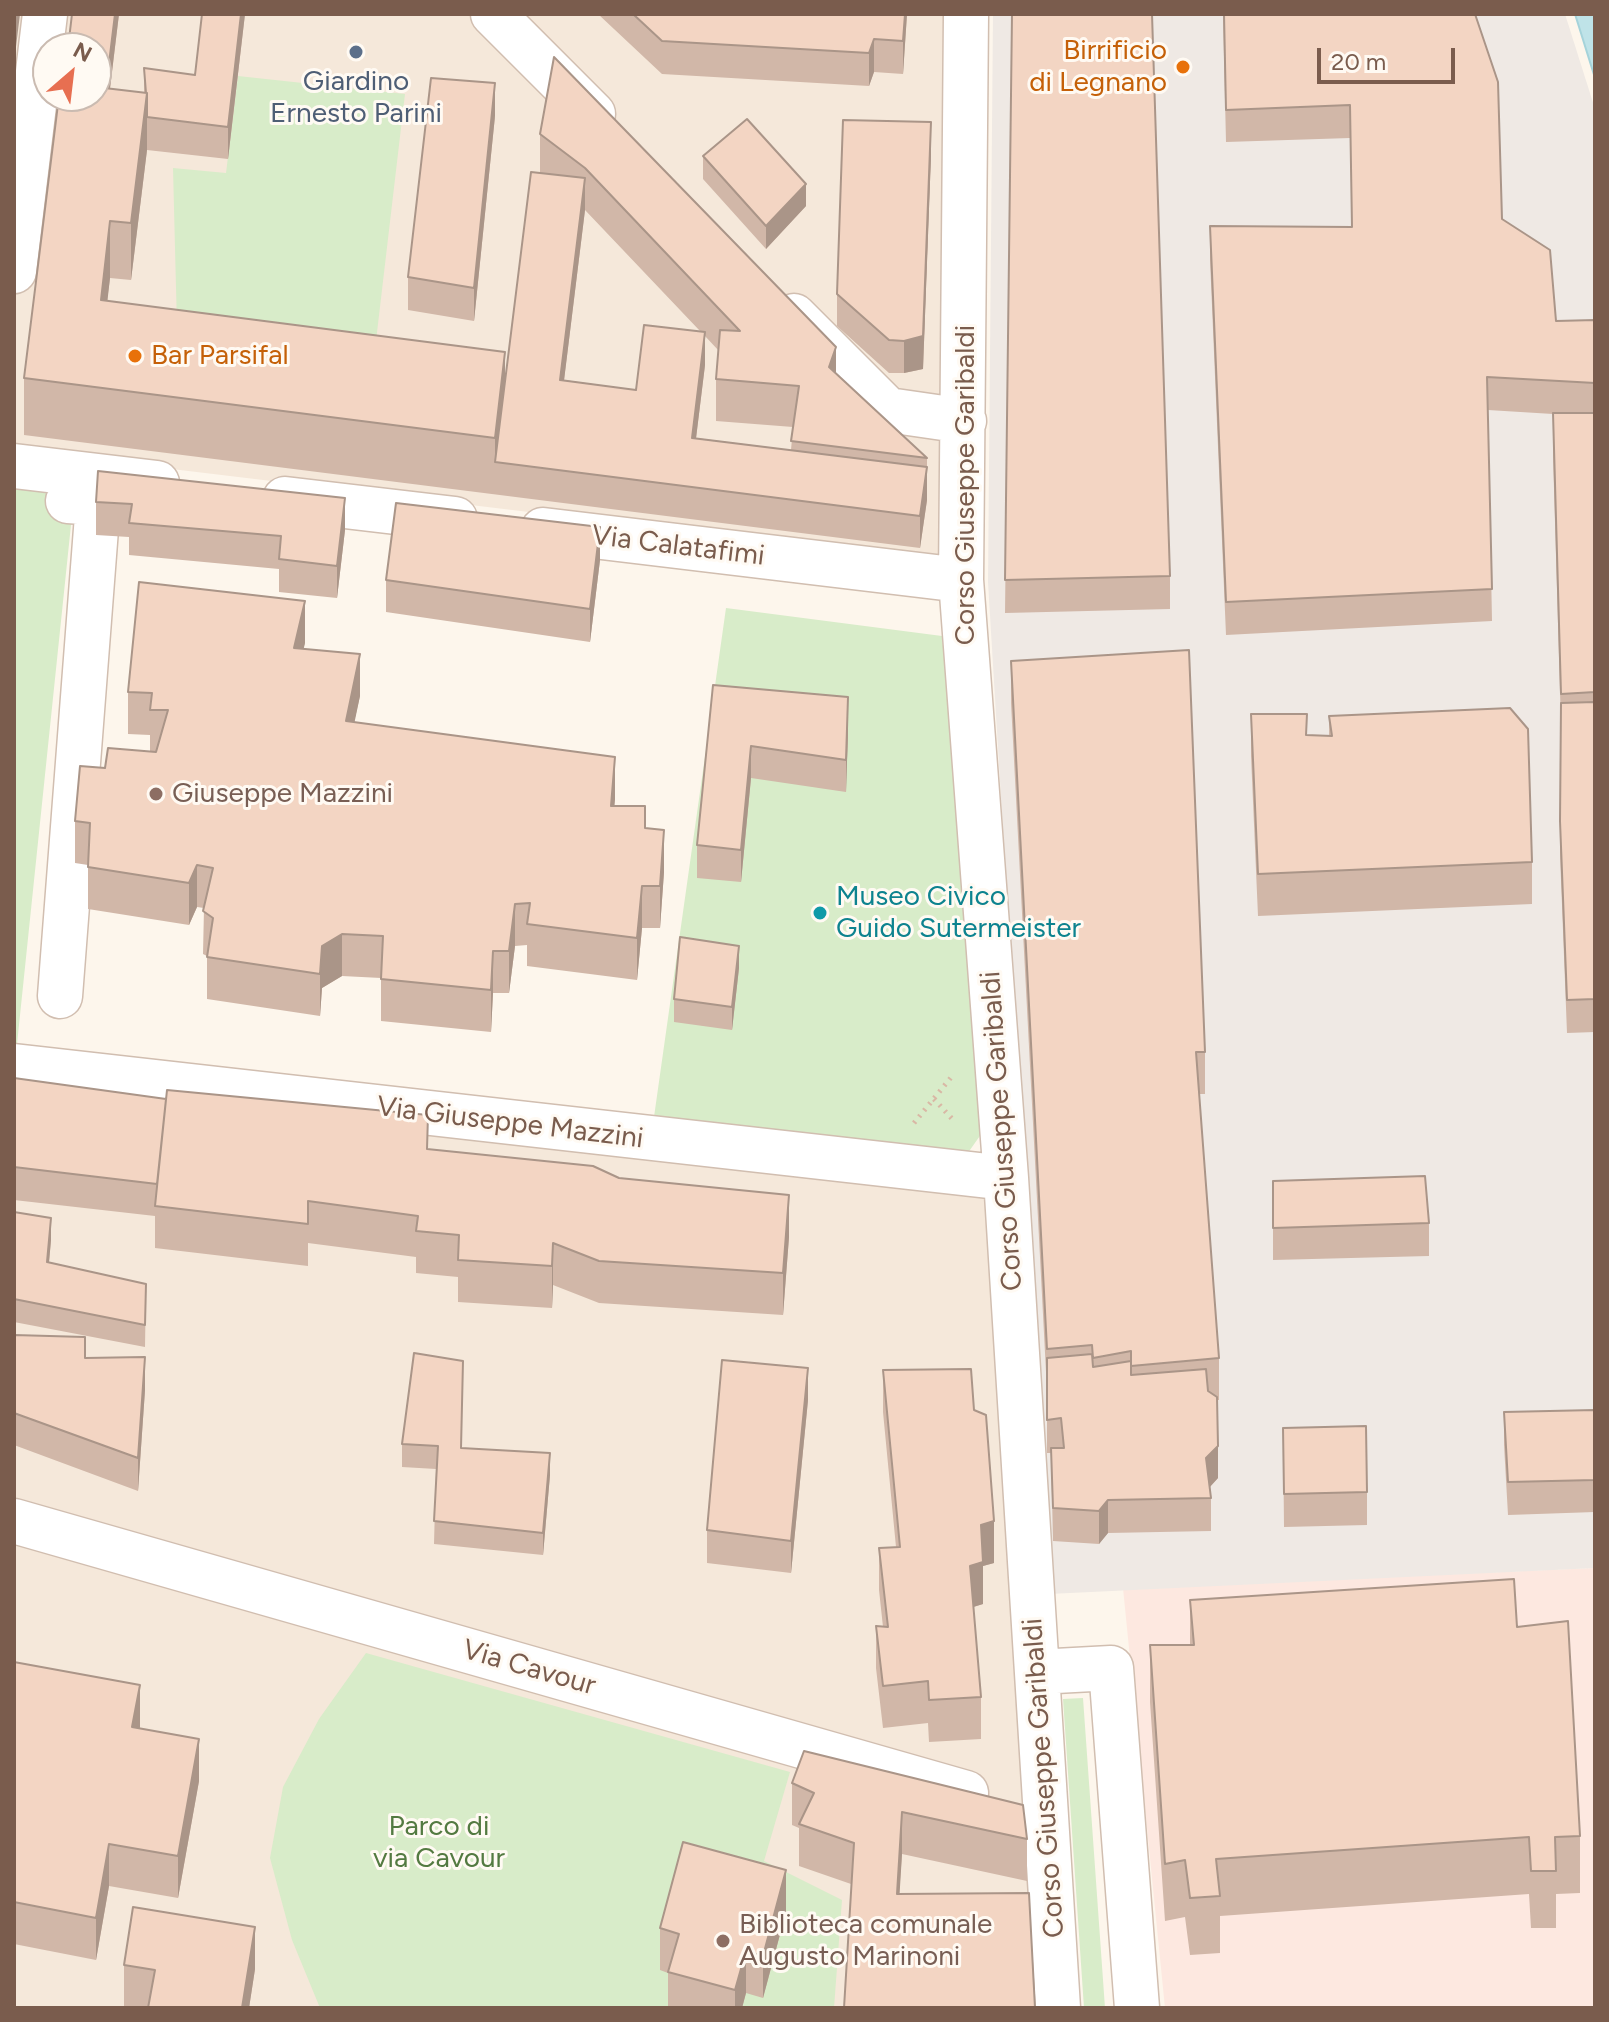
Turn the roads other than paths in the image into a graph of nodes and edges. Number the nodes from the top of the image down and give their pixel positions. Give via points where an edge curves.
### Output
1 (45, 14) edge
2 (493, 14) edge
3 (966, 14) edge
4 (617, 139) edge
5 (14, 271) edge
6 (764, 286) edge
7 (964, 421) junction
8 (14, 466) edge
9 (203, 489) edge
10 (251, 494) edge
11 (14, 496) edge
12 (961, 580) junction
13 (60, 996) dead end
14 (14, 1066) edge
15 (1006, 1178) junction
16 (14, 1521) edge
17 (1037, 1672) junction
18 (1046, 1814) junction
19 (1058, 2008) edge
20 (1137, 2008) edge

1 - 5 street
2 - 4 street
3 - 7 street, Corso Giuseppe Garibaldi
6 - 7 street via 888,410
7 - 12 street, Corso Giuseppe Garibaldi
8 - 9 street
10 - 12 street, Via Calatafimi
11 - 13 street via 98,503
12 - 15 street, Corso Giuseppe Garibaldi
14 - 15 street, Via Giuseppe Mazzini
15 - 17 street, Corso Giuseppe Garibaldi
16 - 18 street, Via Cavour
17 - 18 street, Corso Giuseppe Garibaldi
17 - 20 street via 1111,1668
18 - 19 street, Corso Giuseppe Garibaldi

